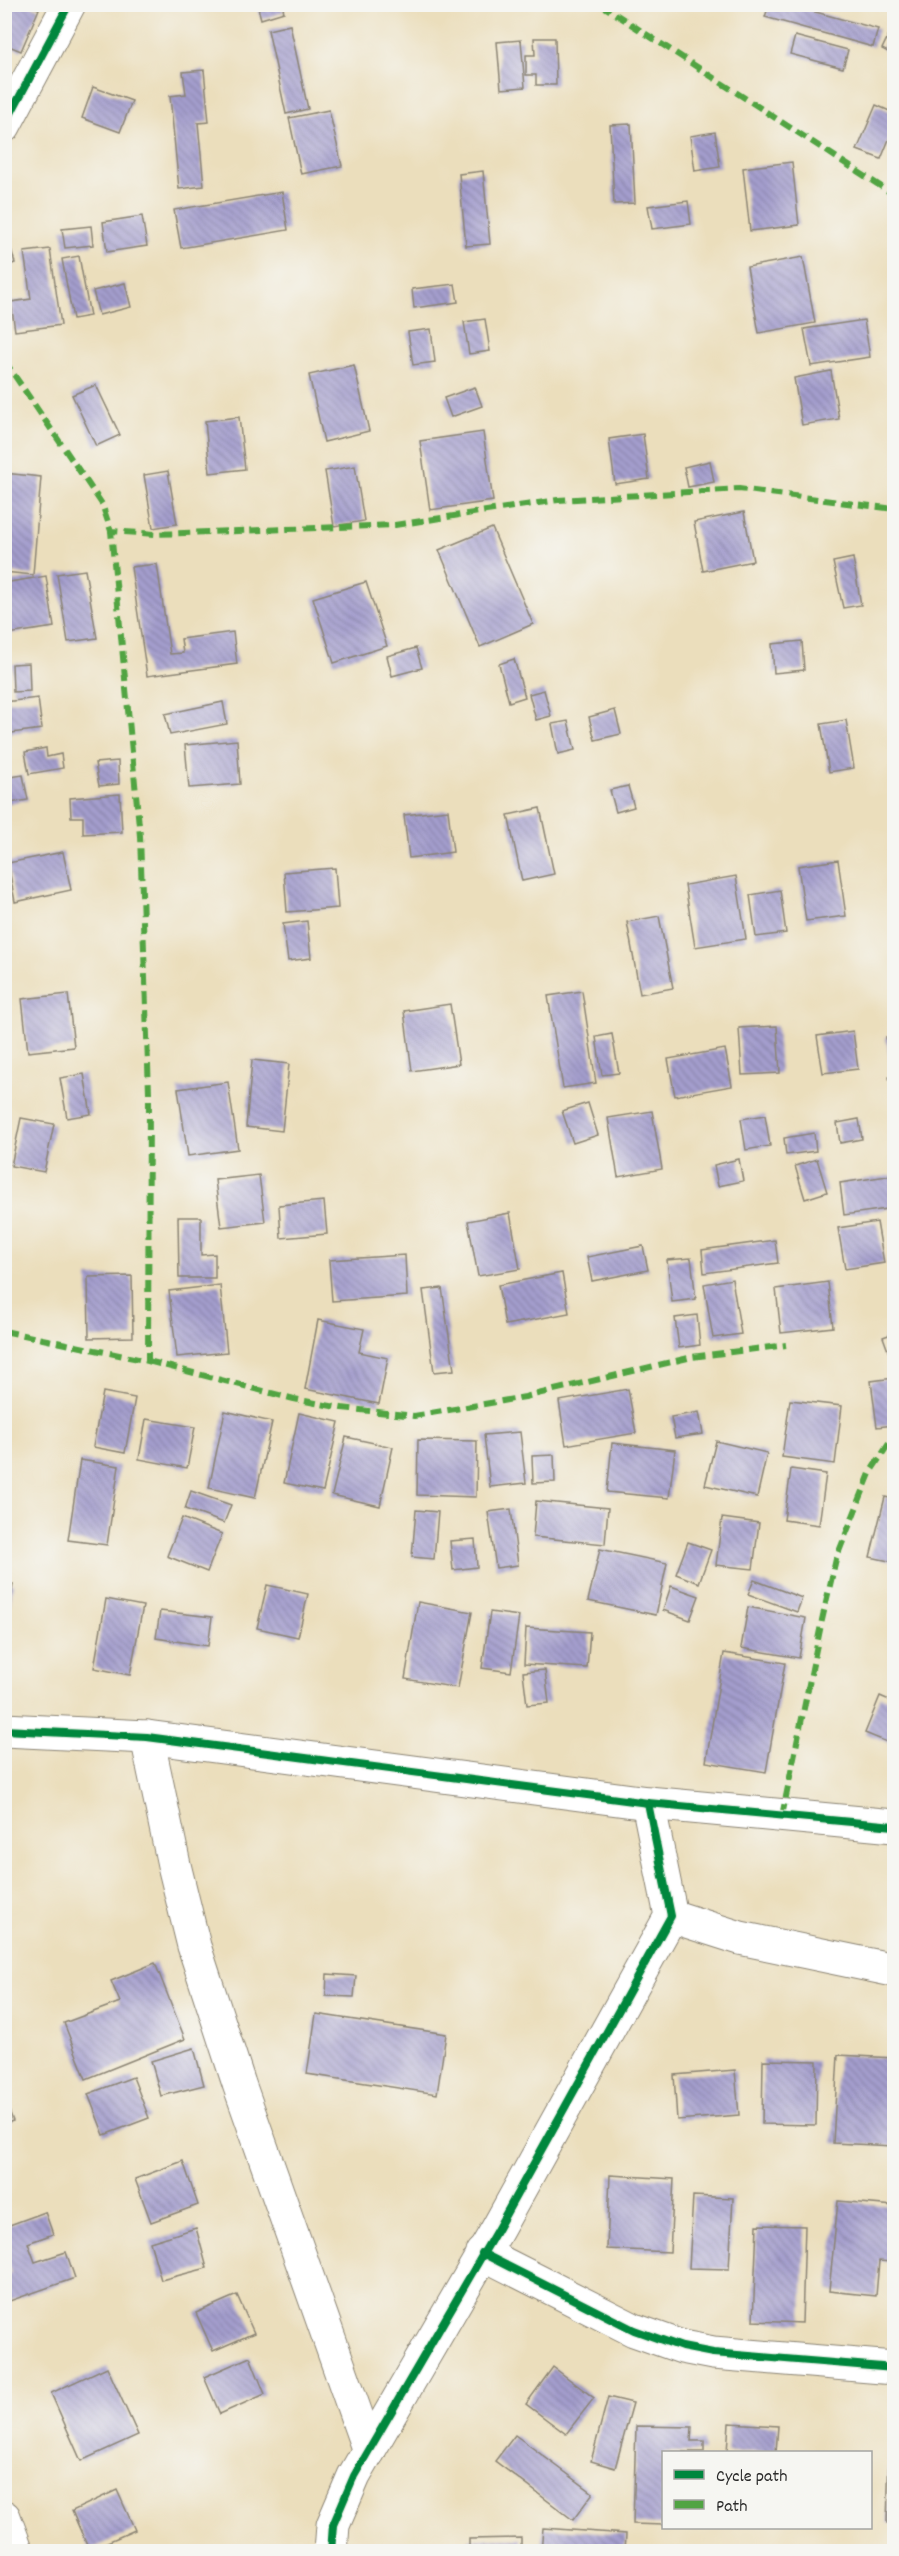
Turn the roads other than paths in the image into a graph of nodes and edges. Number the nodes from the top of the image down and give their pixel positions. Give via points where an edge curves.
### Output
1 (69, 4) edge
2 (4, 126) edge
3 (4, 1730) edge
4 (147, 1737) junction
5 (648, 1803) junction
6 (894, 1826) edge
7 (671, 1916) junction
8 (894, 1970) edge
9 (482, 2253) junction
10 (894, 2368) edge
11 (369, 2451) junction
12 (4, 2517) edge
13 (17, 2552) edge
14 (331, 2552) edge

1 - 2 street
3 - 4 street
4 - 5 street
4 - 11 street via 194,1946
5 - 6 street
5 - 7 street
7 - 8 street via 740,1938
7 - 9 street
9 - 10 street via 634,2330 682,2347
9 - 11 street
11 - 14 street via 333,2525
12 - 13 street

